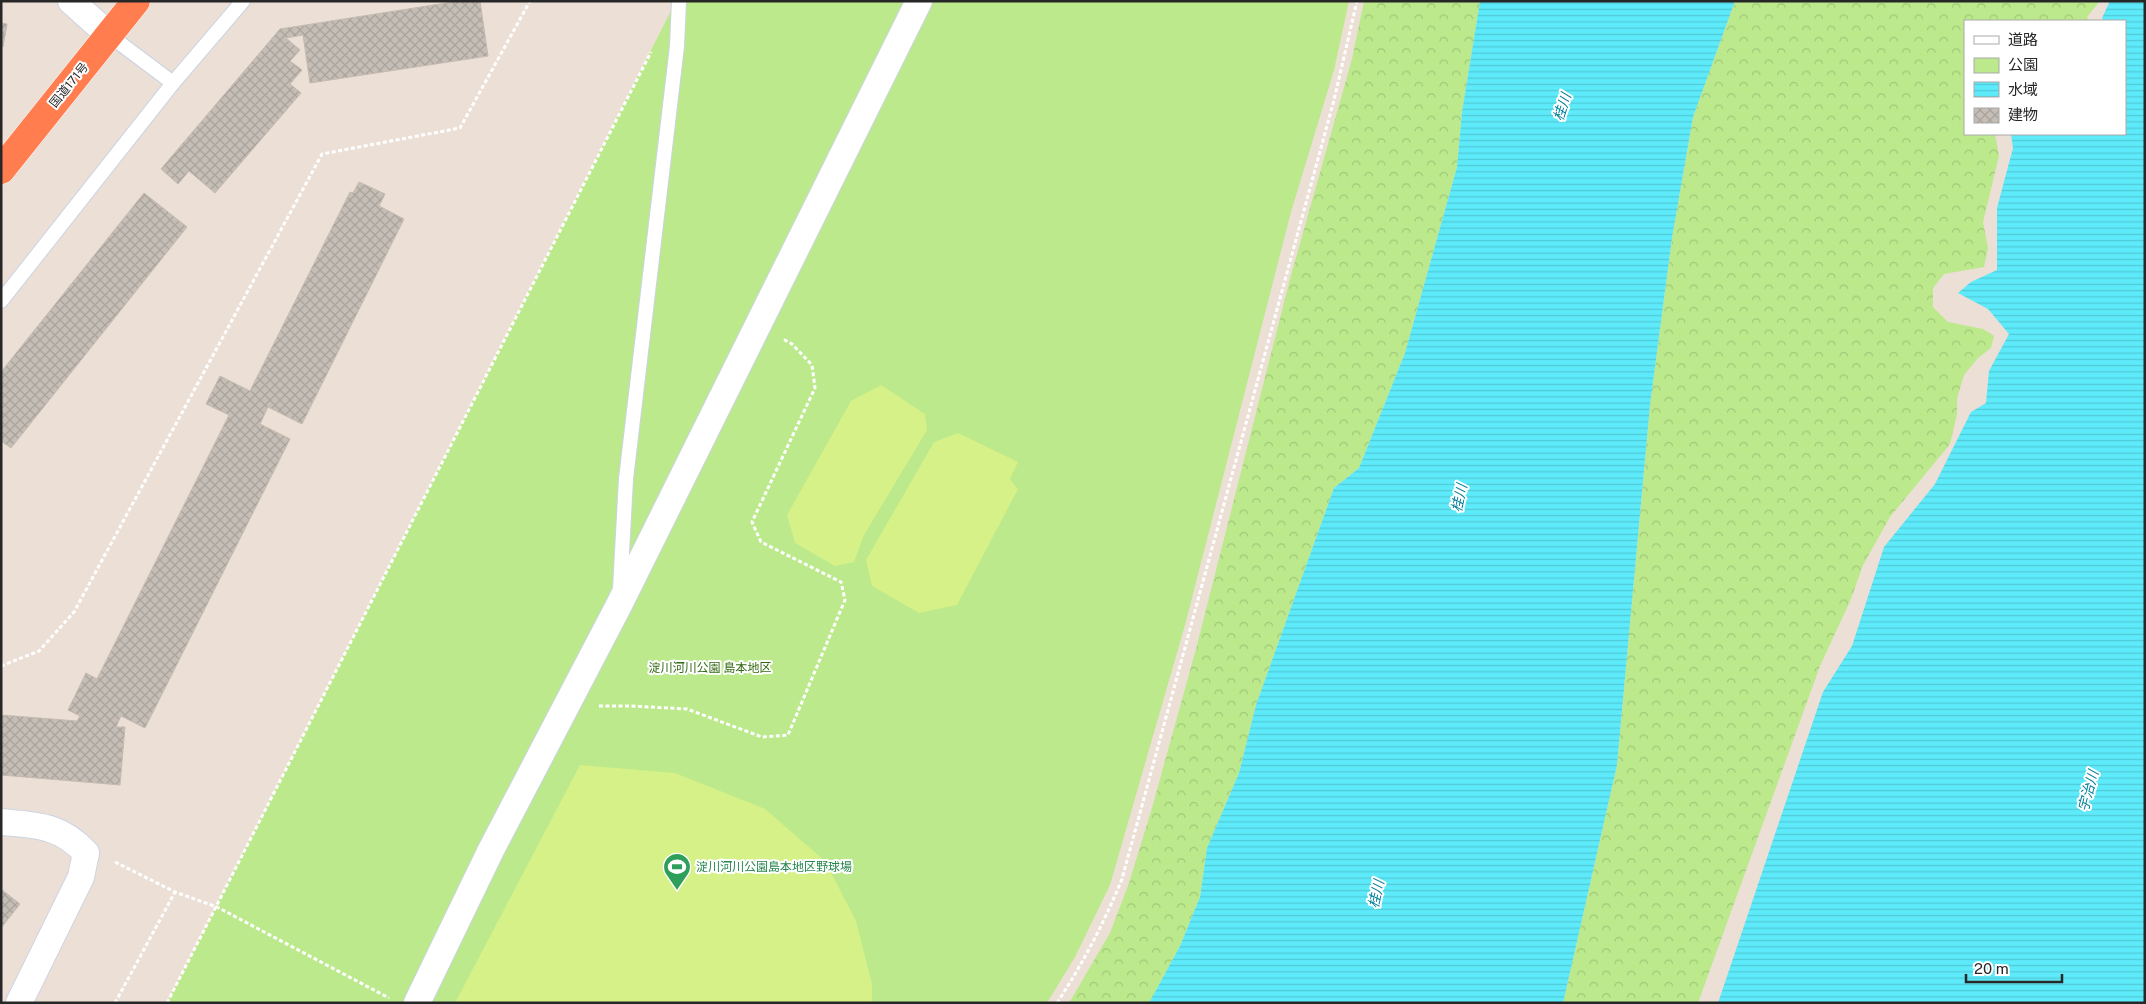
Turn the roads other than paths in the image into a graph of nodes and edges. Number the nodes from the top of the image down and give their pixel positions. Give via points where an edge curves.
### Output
1 (71, 1) edge
2 (136, 1) edge
3 (243, 1) edge
4 (679, 1) edge
5 (919, 1) edge
6 (109, 35) junction
7 (173, 83) junction
8 (1, 170) edge
9 (1, 301) edge
10 (619, 605) junction
11 (1, 822) edge
12 (20, 1003) edge
13 (417, 1003) edge

1 - 6 street
2 - 6 highway, 国道171号
3 - 7 lane
4 - 10 lane via 677,46 626,479
5 - 10 street
6 - 7 lane
6 - 8 highway, 国道171号
7 - 9 lane
10 - 13 street via 491,850
11 - 12 street via 50,827 76,842 86,853 81,877

